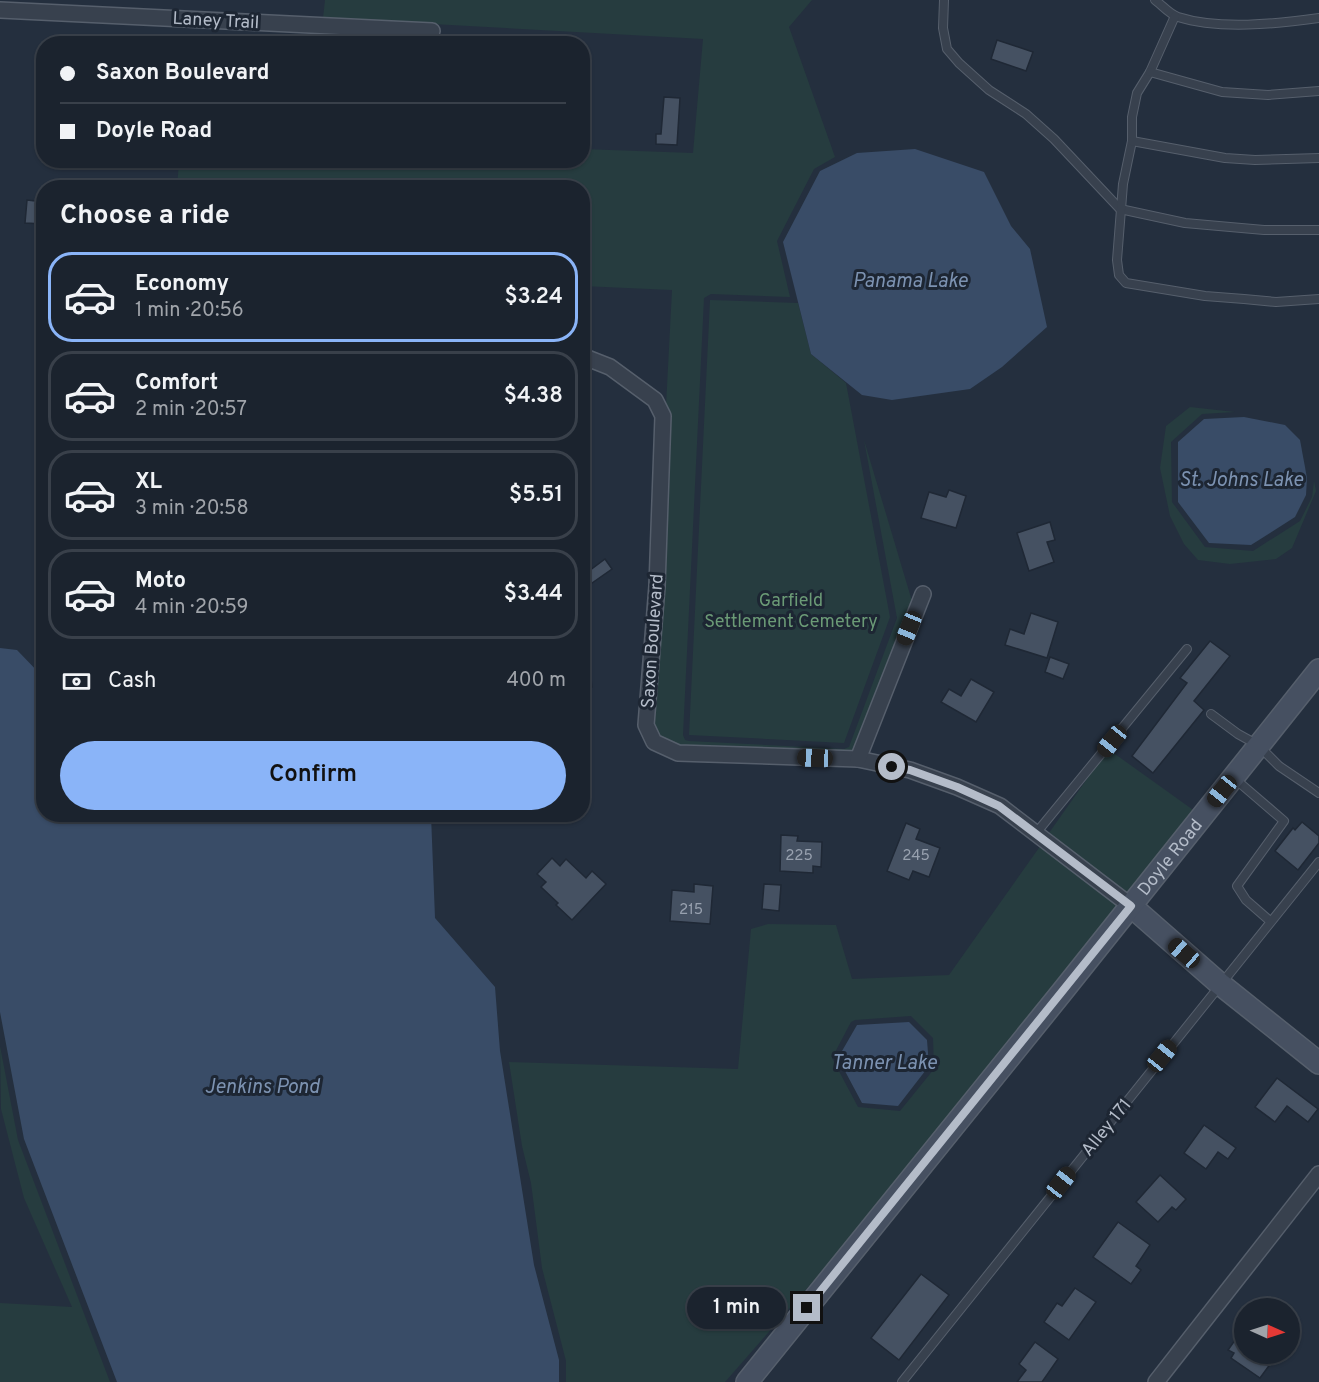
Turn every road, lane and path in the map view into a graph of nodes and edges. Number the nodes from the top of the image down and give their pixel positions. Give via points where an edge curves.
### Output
1 (944, 0) edge
2 (1155, 0) edge
3 (0, 10) edge
4 (1175, 16) junction
5 (1319, 18) edge
6 (432, 31) dead end
7 (1150, 72) junction
8 (1319, 91) edge
9 (1132, 141) junction
10 (1319, 158) edge
11 (1120, 209) junction
12 (1319, 230) edge
13 (1319, 299) edge
14 (590, 359) edge
15 (923, 594) dead end
16 (1187, 649) dead end
17 (1319, 670) edge
18 (1211, 714) dead end
19 (1258, 745) junction
20 (858, 759) junction
21 (1233, 777) junction
22 (1319, 793) edge
23 (1037, 832) junction
24 (1319, 862) edge
25 (1131, 906) junction
26 (1270, 921) junction
27 (1220, 984) junction
28 (1319, 1063) edge
29 (1319, 1174) edge
30 (747, 1382) edge
31 (902, 1382) edge
32 (1156, 1382) edge

1 - 11 lane via 947,49 989,90 1026,114 1054,139
2 - 4 lane
3 - 6 street, Laney Trail
4 - 5 lane via 1208,23
4 - 7 lane
7 - 8 lane via 1222,92 1268,95
7 - 9 lane via 1137,93
9 - 10 lane via 1225,158
9 - 11 lane
11 - 12 lane via 1185,223
11 - 13 lane via 1117,260 1119,275 1126,283 1205,296 1300,302
14 - 20 street, Saxon Boulevard via 610,368 655,400 663,416 657,586 646,725 654,742 678,753
15 - 20 street
16 - 23 lane
17 - 19 main road, Doyle Road
18 - 19 lane
19 - 21 main road, Doyle Road
19 - 22 lane via 1279,766
20 - 23 street, Saxon Boulevard via 910,770 957,787 999,806
21 - 25 main road, Doyle Road
21 - 26 lane via 1284,821 1237,886 1246,900
23 - 25 street, Saxon Boulevard
24 - 26 lane, Alley 171
25 - 27 main road, Saxon Boulevard
25 - 30 main road, Doyle Road
26 - 27 lane, Alley 171
27 - 28 main road, Saxon Boulevard
27 - 31 lane, Alley 171
29 - 32 street

